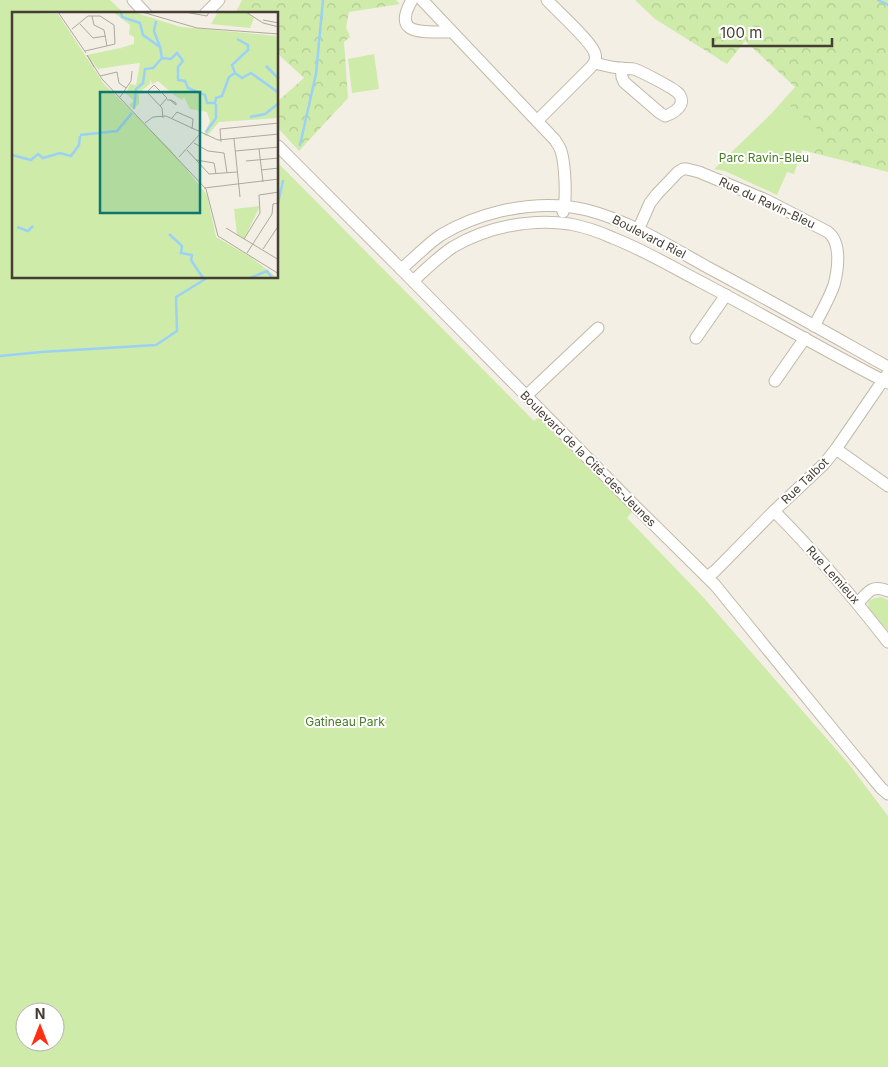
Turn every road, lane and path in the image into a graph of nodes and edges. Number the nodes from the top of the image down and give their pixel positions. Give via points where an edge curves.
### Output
1 (133, 0) edge
2 (219, 0) edge
3 (412, 0) edge
4 (422, 0) edge
5 (547, 0) edge
6 (144, 12) edge
7 (207, 12) edge
8 (452, 32) junction
9 (594, 63) junction
10 (621, 68) junction
11 (537, 121) junction
12 (279, 147) edge
13 (565, 206) junction
14 (560, 223) junction
15 (638, 230) junction
16 (401, 269) junction
17 (413, 281) junction
18 (726, 295) junction
19 (814, 326) junction
20 (598, 328) dead end
21 (696, 338) dead end
22 (805, 338) junction
23 (888, 367) edge
24 (886, 379) edge
25 (775, 381) dead end
26 (526, 396) junction
27 (836, 449) junction
28 (888, 486) edge
29 (774, 511) junction
30 (707, 577) junction
31 (888, 591) edge
32 (858, 603) junction
33 (888, 642) edge
34 (885, 791) edge
35 (888, 799) edge

1 - 6 street
2 - 7 street
3 - 8 street via 405,16 411,30
4 - 8 street
5 - 9 street via 592,46 596,57
8 - 11 street
9 - 10 street
9 - 11 street
10 - 10 street via 636,70 680,94 678,110 665,116 660,113 624,82
11 - 13 street via 560,148
12 - 16 street, Boulevard de la Cité-des-Jeunes
13 - 14 street
13 - 15 street, Boulevard Riel via 602,214
13 - 16 street, Boulevard Riel via 533,206 476,219 442,234
14 - 17 street, Boulevard Riel via 516,225 478,235 442,255
14 - 18 street, Boulevard Riel via 614,238
15 - 19 street, Boulevard Riel
15 - 19 street, Rue du Ravin-Bleu via 657,194 678,172 687,169 766,200 828,232 838,249 835,280
16 - 17 street, Boulevard de la Cité-des-Jeunes
17 - 26 street, Boulevard de la Cité-des-Jeunes
18 - 21 street
18 - 22 street, Boulevard Riel
19 - 23 street, Boulevard Riel
20 - 26 street
22 - 24 street, Boulevard Riel
22 - 25 street
24 - 27 street, Rue Talbot
26 - 30 street, Boulevard de la Cité-des-Jeunes
27 - 28 street
27 - 29 street, Rue Talbot
29 - 30 street, Rue Talbot
29 - 32 street, Rue Lemieux
30 - 34 street, Boulevard de la Cité-des-Jeunes
31 - 32 street via 875,588
32 - 33 street, Rue Lemieux
34 - 35 street, Boulevard de la Cité-des-Jeunes

